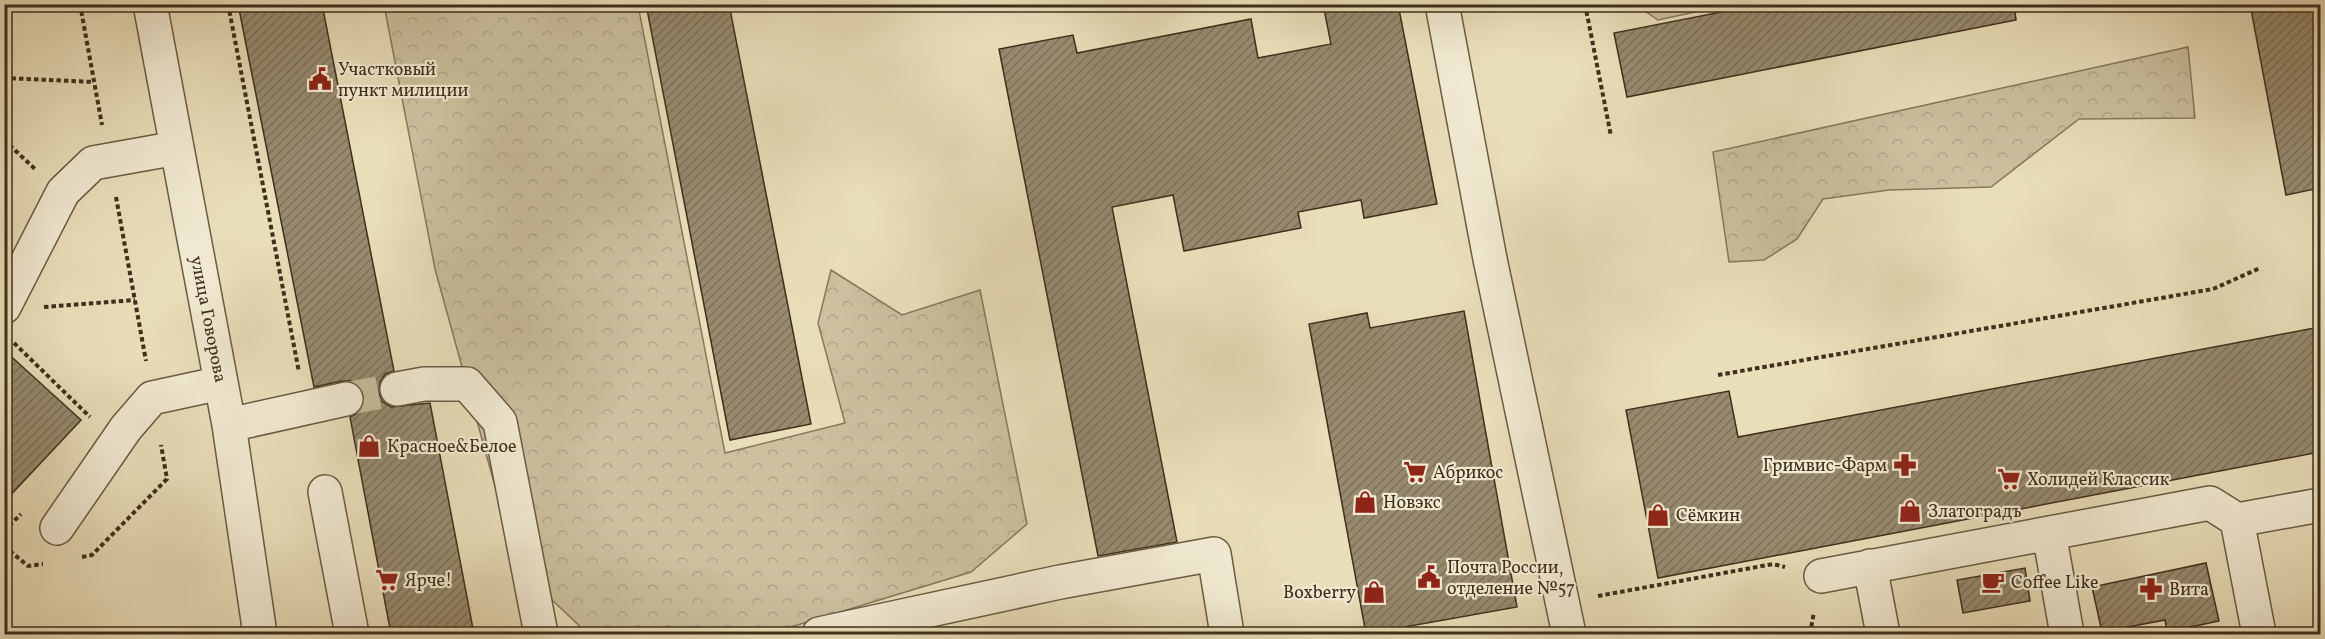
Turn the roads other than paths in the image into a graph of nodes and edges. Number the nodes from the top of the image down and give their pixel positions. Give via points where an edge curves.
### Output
1 (150, 4) edge
2 (1442, 4) edge
3 (177, 148) junction
4 (4, 307) edge
5 (221, 383) junction
6 (397, 389) tunnel mouth
7 (346, 399) tunnel mouth
8 (229, 425) junction
9 (325, 492) dead end
10 (2320, 505) edge
11 (2237, 520) junction
12 (57, 528) dead end
13 (2049, 533) junction
14 (1870, 566) junction
15 (1821, 576) road end
16 (260, 634) edge
17 (352, 634) edge
18 (541, 634) edge
19 (819, 634) edge
20 (1227, 634) edge
21 (1569, 634) edge
22 (1883, 634) edge
23 (2067, 634) edge
24 (2259, 634) edge

1 - 3 street, улица Говорова
2 - 21 street via 1490,259
3 - 4 street via 93,163 63,192
3 - 5 street, улица Говорова
5 - 8 street, улица Говорова
5 - 12 street via 152,398 126,428
6 - 18 street via 424,384 466,384 500,422
7 - 8 street
8 - 16 street, улица Говорова
9 - 17 street
10 - 11 street
11 - 13 street via 2210,503
11 - 24 street
13 - 14 street
13 - 23 street
14 - 15 street
14 - 22 street
19 - 20 street via 1060,582 1214,554

